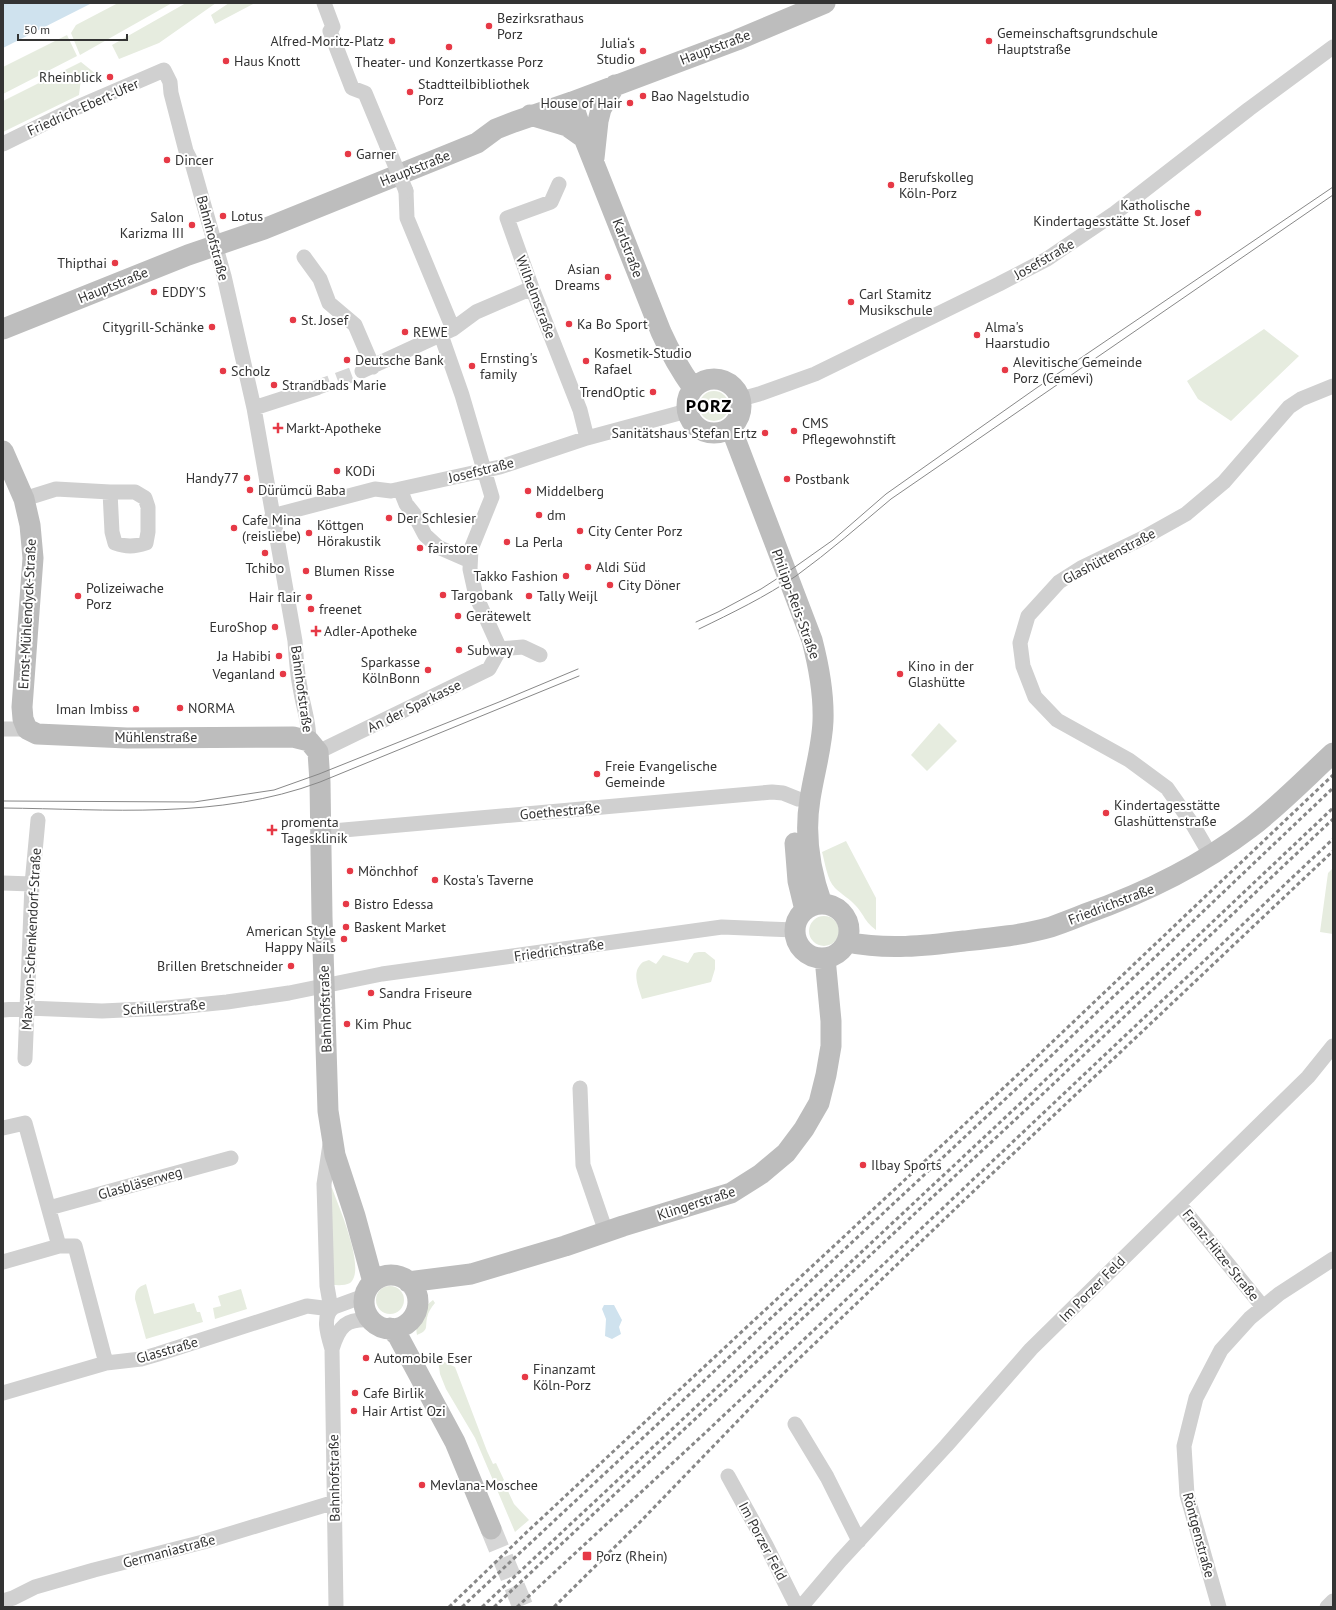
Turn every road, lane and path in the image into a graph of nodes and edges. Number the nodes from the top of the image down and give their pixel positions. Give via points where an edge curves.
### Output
1 (324, 3) edge
2 (825, 3) edge
3 (1333, 47) edge
4 (164, 70) joint
5 (615, 85) junction
6 (572, 102) junction
7 (530, 115) junction
8 (584, 138) junction
9 (3, 144) edge
10 (594, 162) junction
11 (559, 184) dead end
12 (216, 245) junction
13 (304, 257) dead end
14 (532, 288) junction
15 (3, 329) edge
16 (447, 332) junction
17 (1333, 386) edge
18 (316, 388) tunnel mouth
19 (694, 388) junction
20 (741, 399) junction
21 (254, 408) junction
22 (687, 411) junction
23 (725, 431) junction
24 (587, 438) junction
25 (3, 451) edge
26 (484, 470) junction
27 (400, 489) junction
28 (110, 492) dead end
29 (24, 499) junction
30 (272, 516) junction
31 (470, 562) junction
32 (500, 649) junction
33 (540, 655) dead end
34 (3, 729) edge
35 (27, 729) junction
36 (314, 747) junction
37 (1333, 753) edge
38 (798, 799) junction
39 (38, 820) dead end
40 (321, 832) junction
41 (1211, 856) junction
42 (3, 883) edge
43 (32, 884) junction
44 (814, 907) junction
45 (795, 930) junction
46 (847, 942) junction
47 (825, 958) junction
48 (324, 986) junction
49 (27, 1008) junction
50 (3, 1010) edge
51 (1333, 1046) edge
52 (25, 1059) dead end
53 (580, 1088) dead end
54 (3, 1128) edge
55 (331, 1137) junction
56 (231, 1158) dead end
57 (1179, 1204) junction
58 (49, 1208) junction
59 (606, 1232) junction
60 (59, 1246) junction
61 (1333, 1259) edge
62 (3, 1262) edge
63 (471, 1274) junction
64 (384, 1284) junction
65 (1263, 1307) junction
66 (331, 1309) junction
67 (413, 1312) junction
68 (371, 1320) junction
69 (390, 1328) junction
70 (332, 1349) junction
71 (106, 1363) junction
72 (3, 1393) edge
73 (433, 1400) junction
74 (795, 1424) dead end
75 (728, 1476) dead end
76 (335, 1502) junction
77 (491, 1529) tunnel mouth
78 (859, 1540) junction
79 (3, 1601) edge
80 (1333, 1601) edge
81 (336, 1607) edge
82 (797, 1607) edge
83 (801, 1607) edge
84 (1219, 1607) edge
85 (1327, 1607) edge

1 - 16 street, bridge via 333,27 330,31 352,88 365,93 406,192 407,218
2 - 5 street, Hauptstraße via 737,40
3 - 20 street, Josefstraße via 1115,213 1046,259 815,374
4 - 9 street, Friedrich-Ebert-Ufer via 78,107
4 - 12 street, Bahnhofstraße via 170,82 186,151 192,163
5 - 6 street, Hauptstraße
5 - 10 street via 601,109 595,139
6 - 7 street, Hauptstraße
6 - 8 street, Karlstraße
7 - 8 street via 567,126
7 - 12 street, Hauptstraße via 496,129 477,143 305,213
8 - 10 street, Karlstraße
10 - 19 street, Karlstraße via 660,332
11 - 14 street, Wilhelmstraße via 551,202 508,218
12 - 15 street, Hauptstraße
12 - 21 street, Bahnhofstraße
13 - 16 street via 320,279 329,303 356,325 367,369
14 - 16 street via 476,312
14 - 24 street, Wilhelmstraße via 580,410
16 - 26 street
17 - 41 street, Glashüttenstraße via 1301,399 1289,407 1224,482 1186,514 1059,582 1028,616 1020,643 1023,666 1034,697 1057,720 1128,760 1167,788
18 - 21 street
19 - 20 street via 701,382 721,379 737,390
19 - 22 street via 689,395
20 - 23 street via 742,410 738,420
21 - 30 street, Bahnhofstraße
22 - 23 street via 692,422 701,430 713,434
22 - 24 street, Josefstraße
23 - 38 street, Philipp-Reis-Straße via 763,536 775,580 806,669 810,694 810,722
23 - 44 street, Philipp-Reis-Straße via 812,640 819,666 823,693 823,723 808,828
24 - 26 street, Josefstraße
25 - 29 street, Ernst-Mühlendyck-Straße
26 - 27 street, Josefstraße
26 - 31 street via 492,497 471,551
27 - 30 street, Josefstraße via 375,489
27 - 31 street via 425,535 438,547
28 - 29 street via 56,489
29 - 35 street, Ernst-Mühlendyck-Straße via 30,525 33,558 22,707
30 - 36 street, Bahnhofstraße via 295,640 300,688
31 - 32 street via 476,596
32 - 33 street via 523,646
32 - 36 street, An der Sparkasse via 489,670
34 - 35 street, Mühlenstraße
35 - 36 street, Mühlenstraße via 37,734 127,738 293,738
36 - 40 street, Bahnhofstraße via 320,782
37 - 41 street, Friedrichstraße via 1251,828
38 - 40 street, Goethestraße via 772,792
38 - 44 street, Philipp-Reis-Straße via 795,828 798,881
39 - 43 street, Max-von-Schenkendorf-Straße
40 - 48 street, Bahnhofstraße
41 - 46 street, Friedrichstraße via 1159,885 1050,927 989,938 918,946 890,947
42 - 43 street
43 - 49 street, Max-von-Schenkendorf-Straße
44 - 45 street via 799,916
44 - 46 street via 835,908 845,916 849,933
45 - 47 street via 798,943 806,953
45 - 48 street, Friedrichstraße via 722,927 382,974
46 - 47 street via 838,953
47 - 59 street, Klingerstraße via 831,1021 831,1046 826,1075 818,1103 804,1129 786,1153 761,1174 731,1193
48 - 49 street, Schillerstraße via 227,1002 167,1008 102,1011
48 - 55 street, Bahnhofstraße
49 - 50 street, Schillerstraße
49 - 52 street, Max-von-Schenkendorf-Straße
51 - 57 street, Im Porzer Feld via 1308,1077
53 - 59 street via 584,1165
54 - 58 street via 25,1123
55 - 64 street, Bahnhofstraße via 340,1175
55 - 66 street, Bahnhofstraße via 324,1184 327,1286
56 - 58 street, Glasbläserweg
57 - 65 street, Franz-Hitze-Straße
57 - 78 street, Im Porzer Feld via 1031,1350
58 - 60 street
59 - 63 street, Klingerstraße
60 - 62 street
60 - 71 street via 75,1246
61 - 65 street, Röntgenstraße
63 - 64 street, Klingerstraße
63 - 67 street, Klingerstraße
64 - 66 street
64 - 67 street via 416,1292
64 - 68 street via 364,1307
65 - 84 street, Röntgenstraße via 1221,1350 1196,1398 1184,1446 1187,1495
66 - 70 street, Bahnhofstraße via 327,1327
66 - 71 street, Glasstraße via 307,1306 141,1359
67 - 69 street via 400,1326
67 - 73 street via 410,1330 426,1372
68 - 69 street via 381,1327
68 - 70 street, Bahnhofstraße via 356,1320 343,1326 336,1336
69 - 73 street via 398,1336
70 - 76 street, Bahnhofstraße
71 - 72 street, Glasstraße
73 - 77 street via 455,1442
74 - 78 street via 825,1473
75 - 82 street, Im Porzer Feld
76 - 79 street, Germaniastraße via 203,1542 35,1587
76 - 81 street, Bahnhofstraße
78 - 83 street, Im Porzer Feld
80 - 85 street

